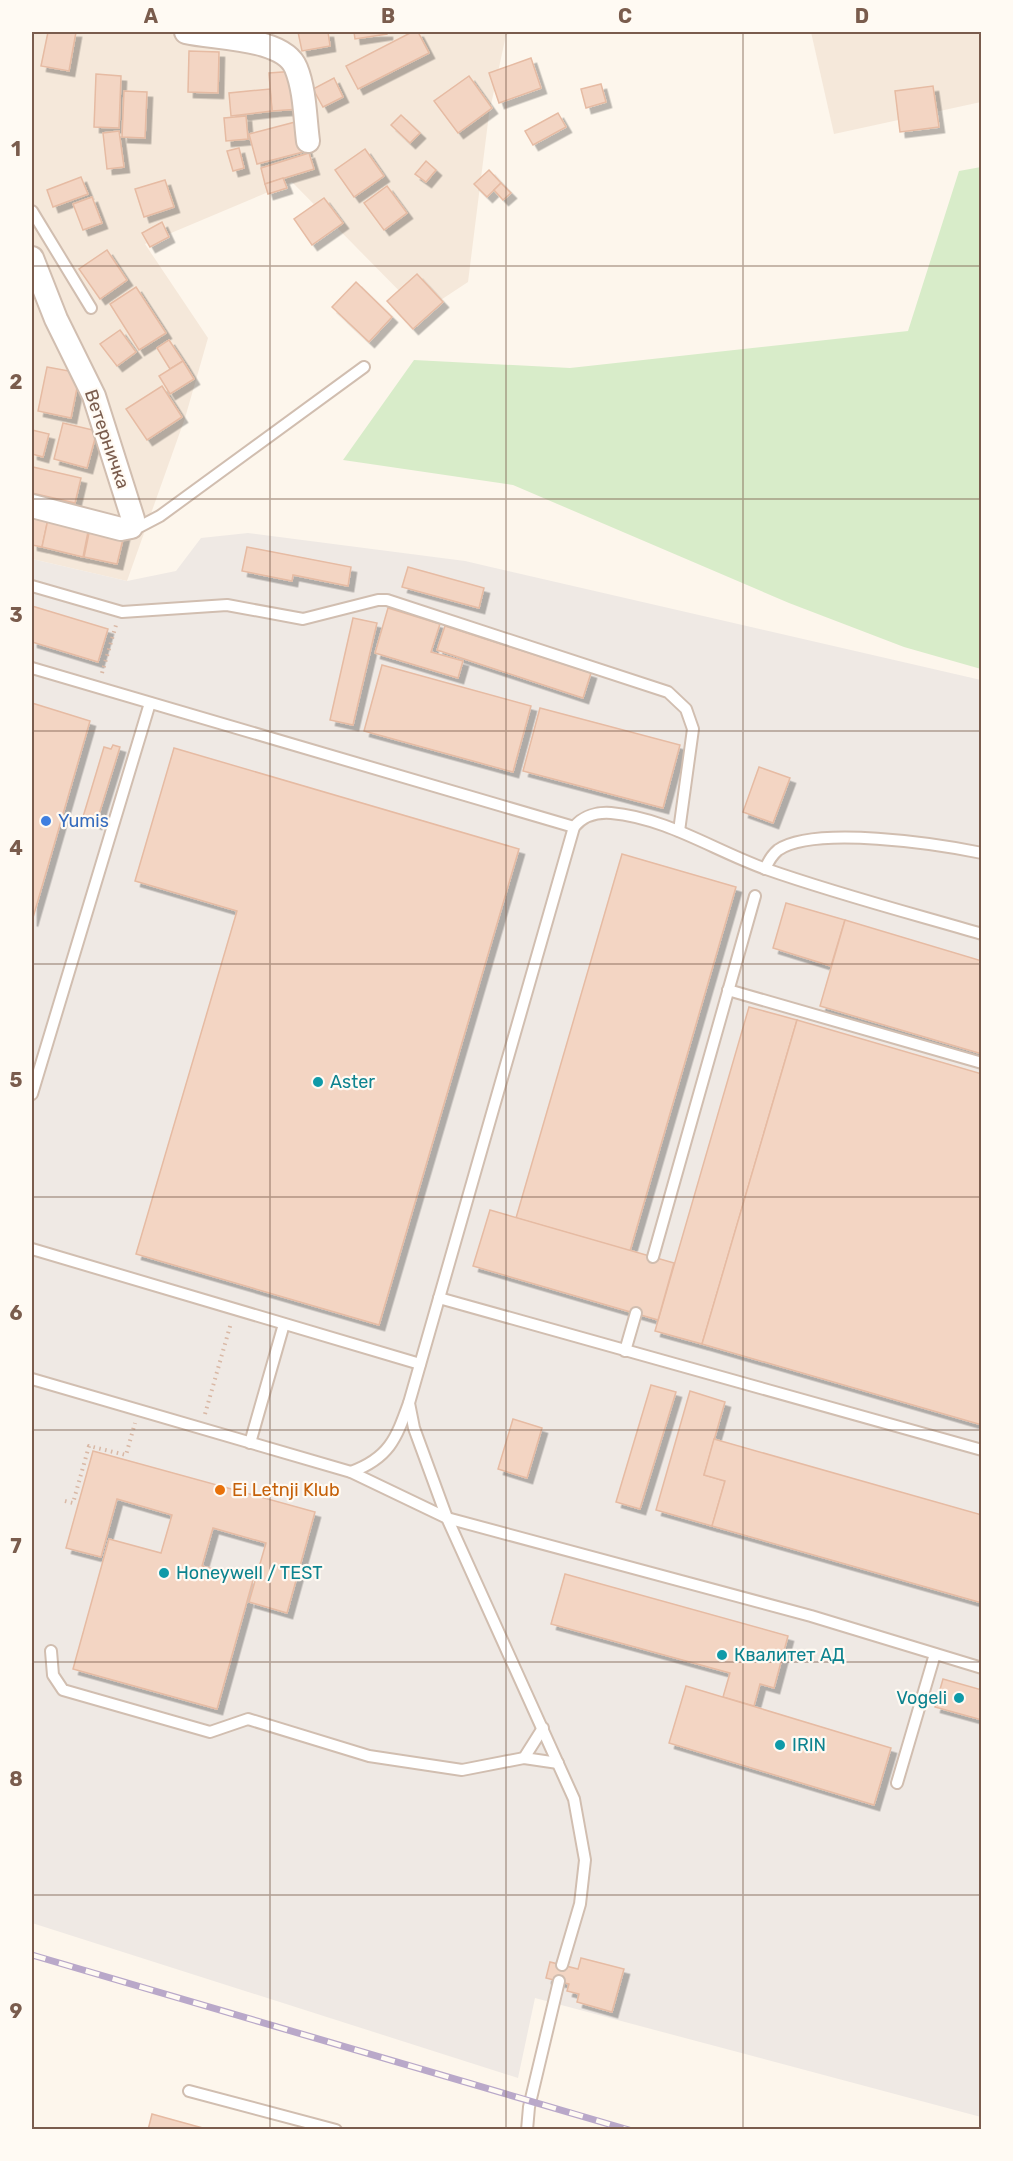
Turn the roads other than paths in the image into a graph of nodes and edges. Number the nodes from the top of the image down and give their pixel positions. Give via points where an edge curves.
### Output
1 (186, 32) edge
2 (308, 141) dead end
3 (32, 211) edge
4 (32, 258) edge
5 (91, 308) dead end
6 (364, 367) dead end
7 (32, 506) edge
8 (131, 527) junction
9 (32, 586) edge
10 (32, 668) edge
11 (150, 704) junction
12 (574, 827) junction
13 (679, 831) junction
14 (981, 853) edge
15 (765, 869) junction
16 (755, 896) dead end
17 (981, 934) edge
18 (728, 990) junction
19 (981, 1063) edge
20 (32, 1094) edge
21 (32, 1249) edge
22 (652, 1257) dead end
23 (439, 1298) junction
24 (636, 1313) dead end
25 (284, 1324) junction
26 (625, 1351) junction
27 (420, 1364) junction
28 (32, 1378) edge
29 (410, 1403) junction
30 (250, 1443) junction
31 (981, 1450) edge
32 (351, 1472) junction
33 (447, 1518) junction
34 (51, 1651) dead end
35 (935, 1654) junction
36 (981, 1668) edge
37 (543, 1728) junction
38 (524, 1758) junction
39 (558, 1763) junction
40 (897, 1783) dead end
41 (562, 1965) dead end
42 (559, 1981) dead end
43 (189, 2091) dead end
44 (336, 2130) edge
45 (527, 2130) edge

1 - 2 street via 251,42 285,52 296,67
3 - 5 lane
4 - 8 street, Ветерничка via 94,396 132,516
6 - 8 lane via 159,516
7 - 8 street via 121,530
9 - 13 lane via 122,612 227,605 303,619 387,600 668,692 686,709 693,729
10 - 11 lane
11 - 12 lane
11 - 20 lane
12 - 13 lane via 590,815 610,813
12 - 23 lane
13 - 15 lane
14 - 15 lane via 926,842 824,839 778,850
15 - 17 lane
16 - 18 lane
18 - 19 lane
18 - 22 lane
21 - 25 lane
23 - 26 lane
23 - 27 lane
24 - 26 lane
25 - 27 lane
25 - 30 lane
26 - 31 lane
27 - 29 lane
28 - 30 lane
29 - 32 lane via 397,1436 382,1456
29 - 33 lane via 414,1428
30 - 32 lane
32 - 33 lane
33 - 35 lane via 800,1613
33 - 37 lane
34 - 38 lane via 53,1675 63,1690 210,1732 248,1719 369,1756 462,1770
35 - 36 lane
35 - 40 lane
37 - 38 lane
37 - 39 lane
38 - 39 lane
39 - 41 lane via 574,1799 585,1860 580,1905
42 - 45 lane
43 - 44 lane

